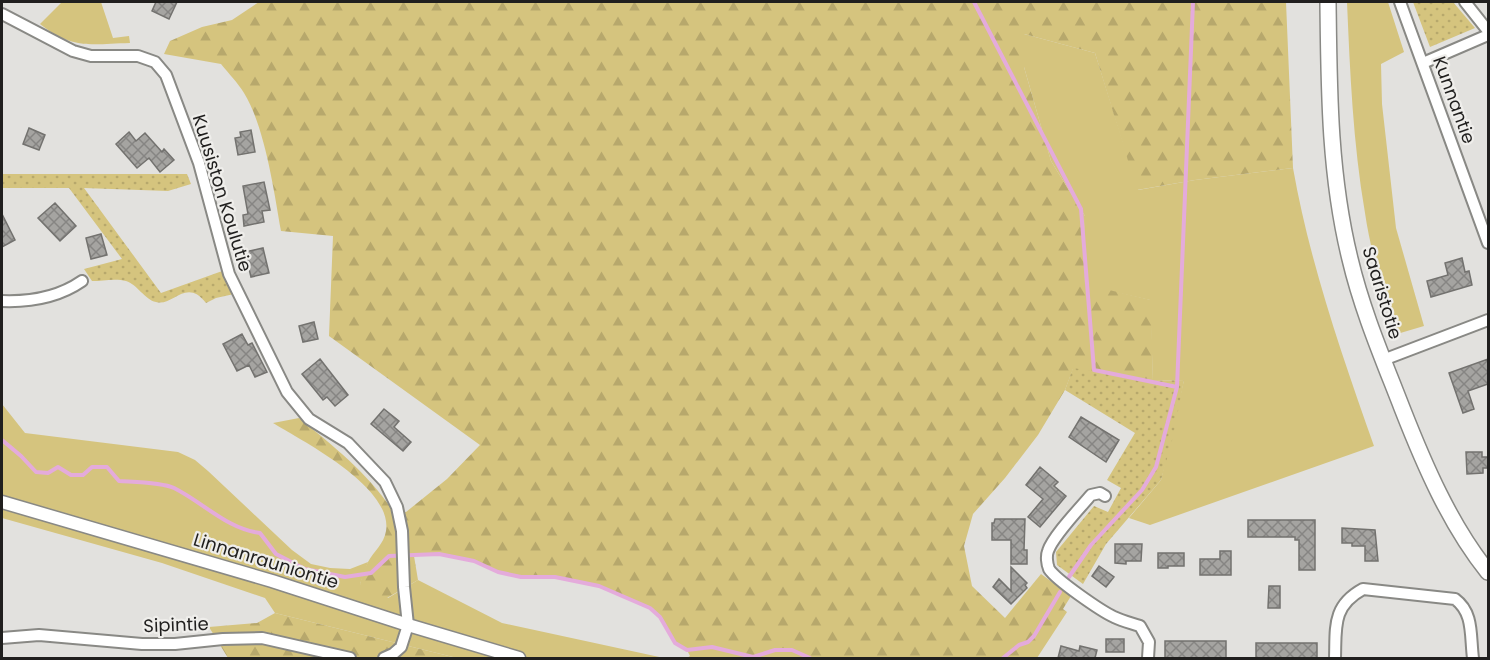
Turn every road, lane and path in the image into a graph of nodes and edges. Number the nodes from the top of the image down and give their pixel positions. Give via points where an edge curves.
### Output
1 (1328, 2) edge
2 (1400, 2) edge
3 (1465, 2) edge
4 (2, 14) edge
5 (1488, 33) edge
6 (1423, 63) junction
7 (1488, 243) edge
8 (81, 281) dead end
9 (2, 300) edge
10 (1488, 320) edge
11 (1383, 360) junction
12 (1105, 496) dead end
13 (2, 501) edge
14 (1488, 572) edge
15 (408, 625) junction
16 (2, 638) edge
17 (350, 658) edge
18 (384, 658) edge
19 (519, 658) edge
20 (1148, 658) edge
21 (1335, 658) edge
22 (1473, 658) edge

1 - 11 main road, Saaristotie via 1334,171 1349,258
2 - 6 street, Kunnantie
3 - 5 street
4 - 15 street, Kuusiston Koulutie via 73,51 91,56 138,56 155,62 166,75 199,163 229,274 287,392 309,419 348,443 385,483 397,507
5 - 6 street
6 - 7 street, Kunnantie
8 - 9 street via 69,290 41,298
10 - 11 street
11 - 14 main road, Saaristotie via 1417,446 1450,512
12 - 20 street via 1091,495 1053,542 1047,561 1057,577 1104,612 1140,626 1149,642
13 - 15 street, Linnanrauniontie via 272,580
15 - 18 street via 401,647
15 - 19 street, Linnanrauniontie
16 - 17 street, Sipintie via 39,635 142,644 262,638
21 - 22 street via 1340,610 1363,589 1455,599 1468,612

